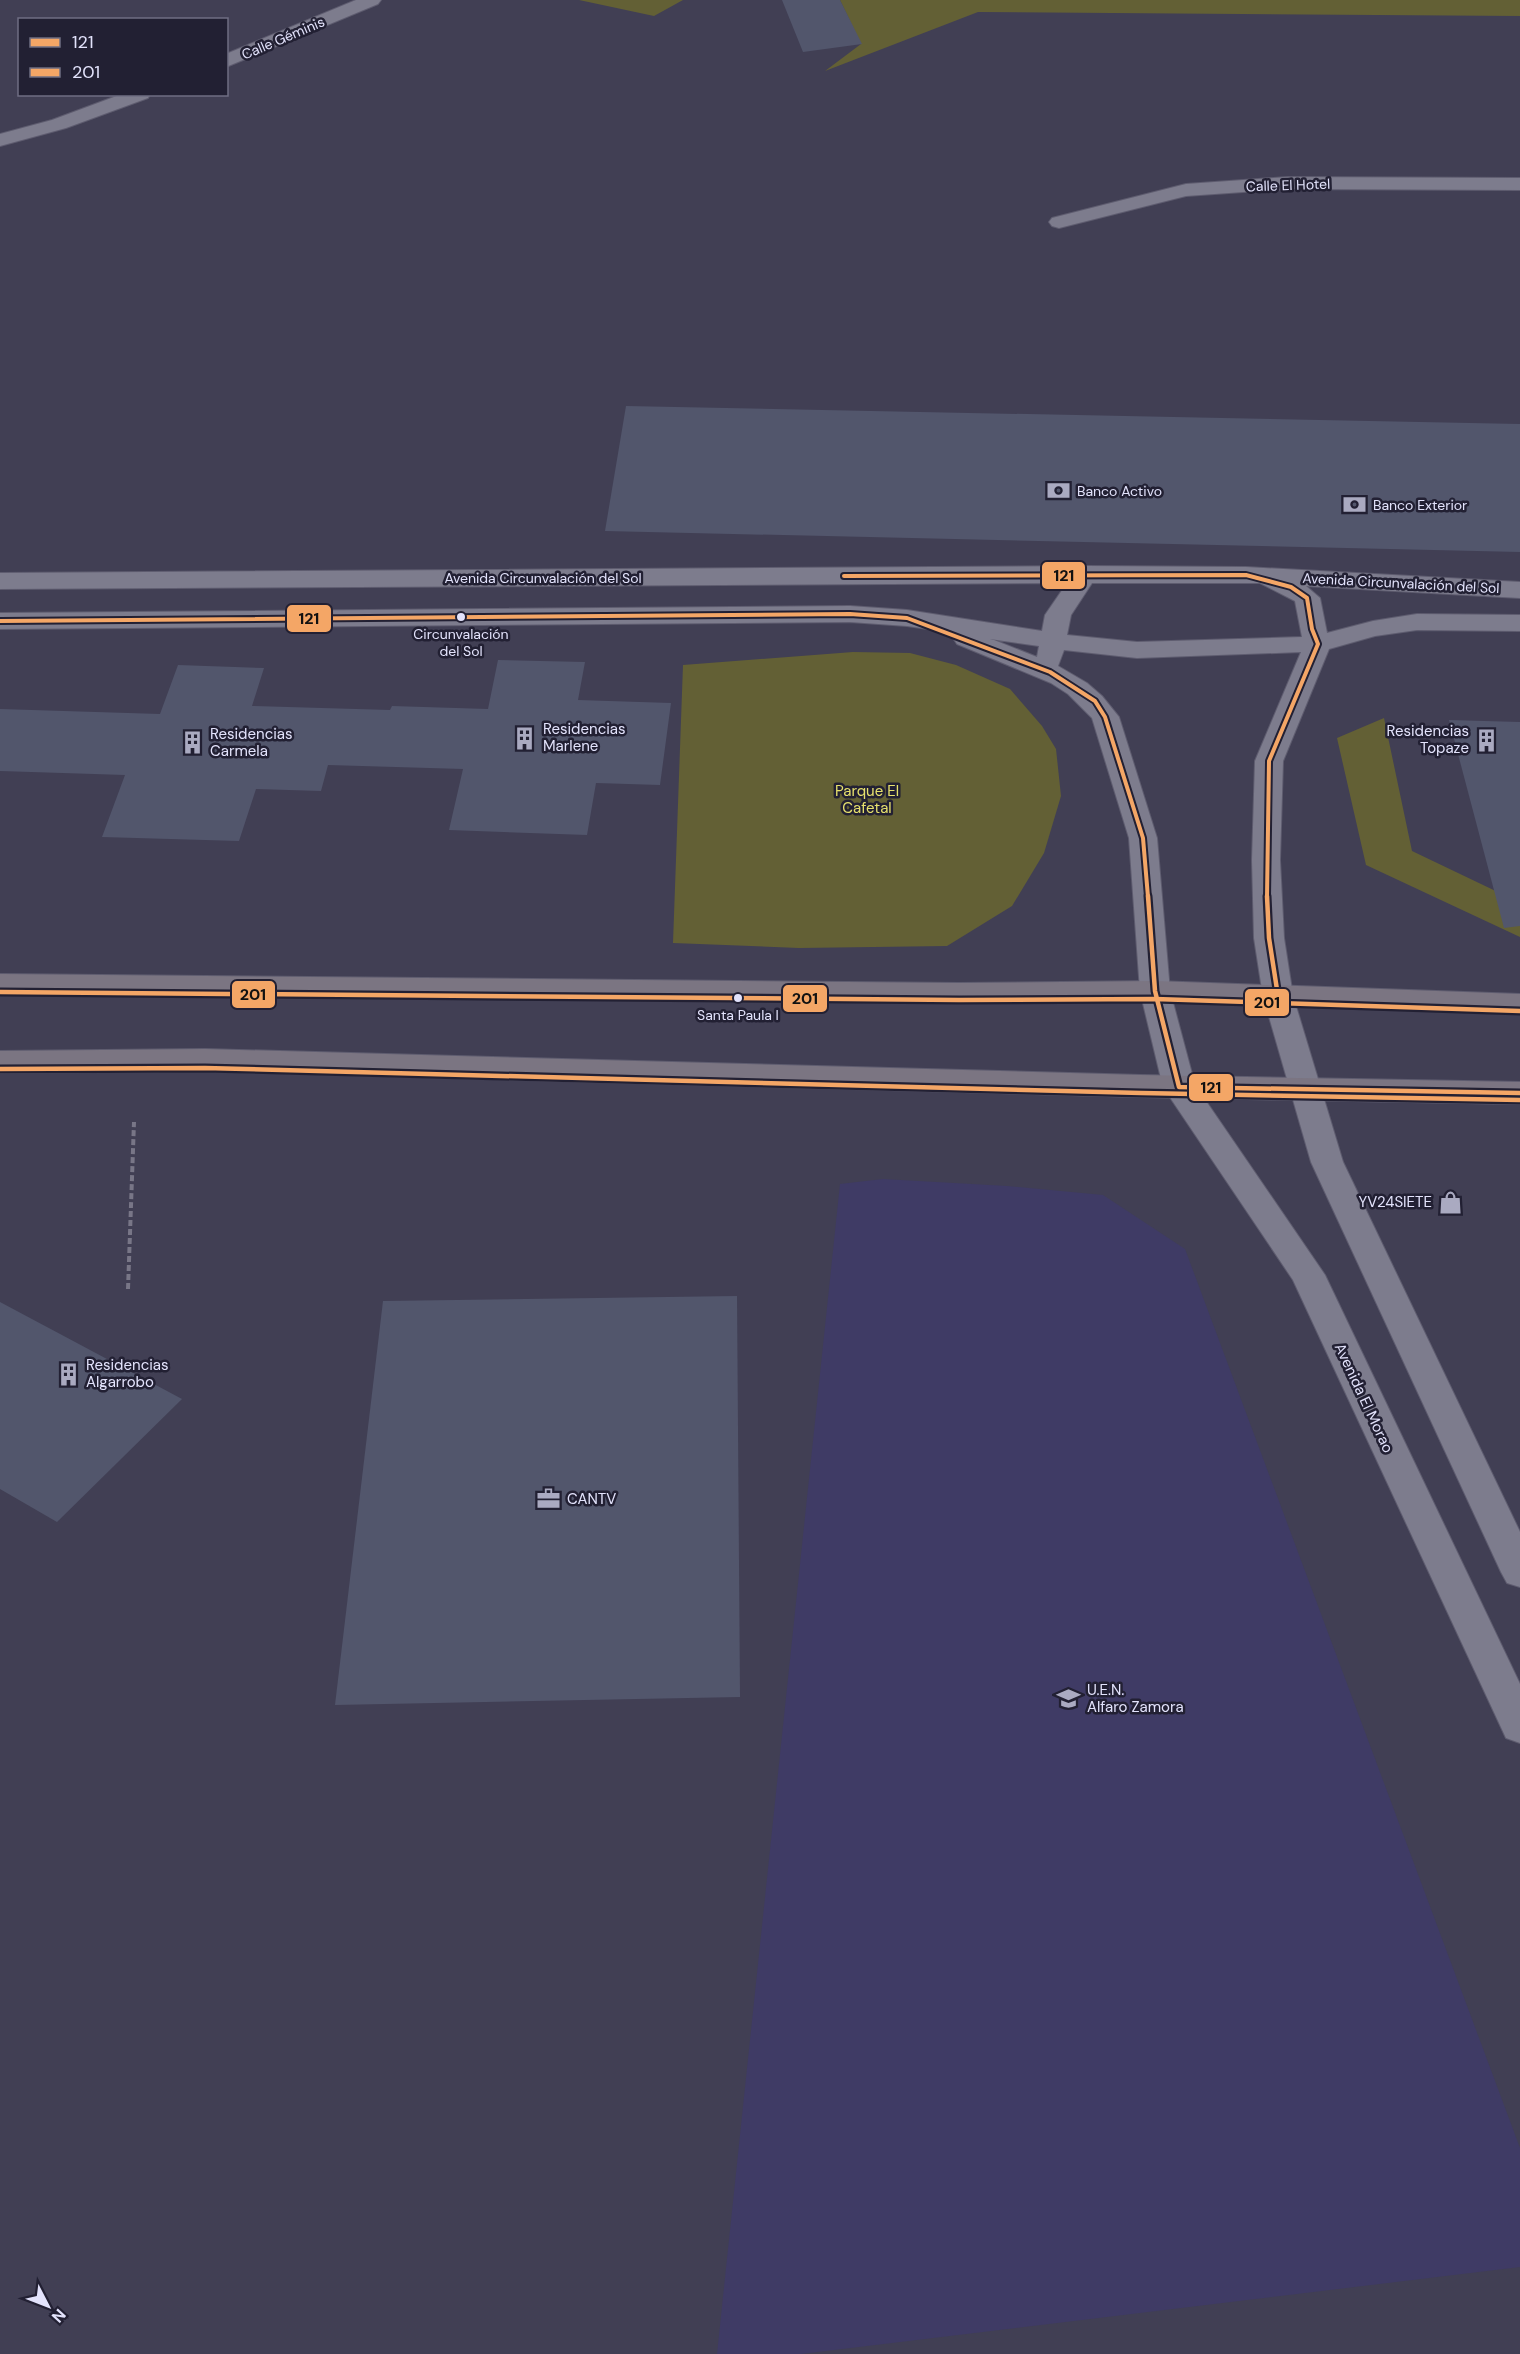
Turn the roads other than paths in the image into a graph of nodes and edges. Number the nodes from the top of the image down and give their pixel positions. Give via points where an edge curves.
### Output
1 (372, 0) edge
2 (228, 60) edge
3 (136, 96) edge
4 (0, 140) edge
5 (1520, 184) edge
6 (1059, 222) dead end
7 (1086, 574) junction
8 (1246, 575) junction
9 (0, 581) edge
10 (1520, 590) edge
11 (907, 618) junction
12 (0, 621) edge
13 (1520, 623) edge
14 (1053, 640) junction
15 (1318, 644) junction
16 (1050, 672) junction
17 (0, 984) edge
18 (1155, 992) junction
19 (1278, 996) junction
20 (1520, 1004) edge
21 (0, 1062) edge
22 (1179, 1087) junction
23 (1304, 1089) junction
24 (1520, 1093) edge
25 (1520, 1572) edge
26 (1520, 1726) edge

1 - 2 street, Calle Géminis
3 - 4 street
5 - 6 street, Calle El Hotel via 1288,183 1186,190
7 - 8 street, Avenida Circunvalación del Sol
7 - 9 street, Avenida Circunvalación del Sol
7 - 14 street via 1058,615
8 - 10 street, Avenida Circunvalación del Sol
8 - 15 street, Avenida Circunvalación del Sol via 1291,588 1307,598
11 - 12 street via 850,614
11 - 14 street
11 - 16 street
13 - 15 street via 1417,622 1373,628
14 - 15 street via 1137,650
14 - 16 street
15 - 19 street via 1269,761 1266,871 1269,938
16 - 18 street via 1095,701 1105,717 1121,764 1143,838
17 - 18 main road
18 - 19 main road
18 - 22 street
19 - 20 main road
19 - 23 street
21 - 22 main road via 205,1060
22 - 23 main road
22 - 26 street, Avenida El Morao via 1308,1275
23 - 24 main road
23 - 25 street via 1327,1162

